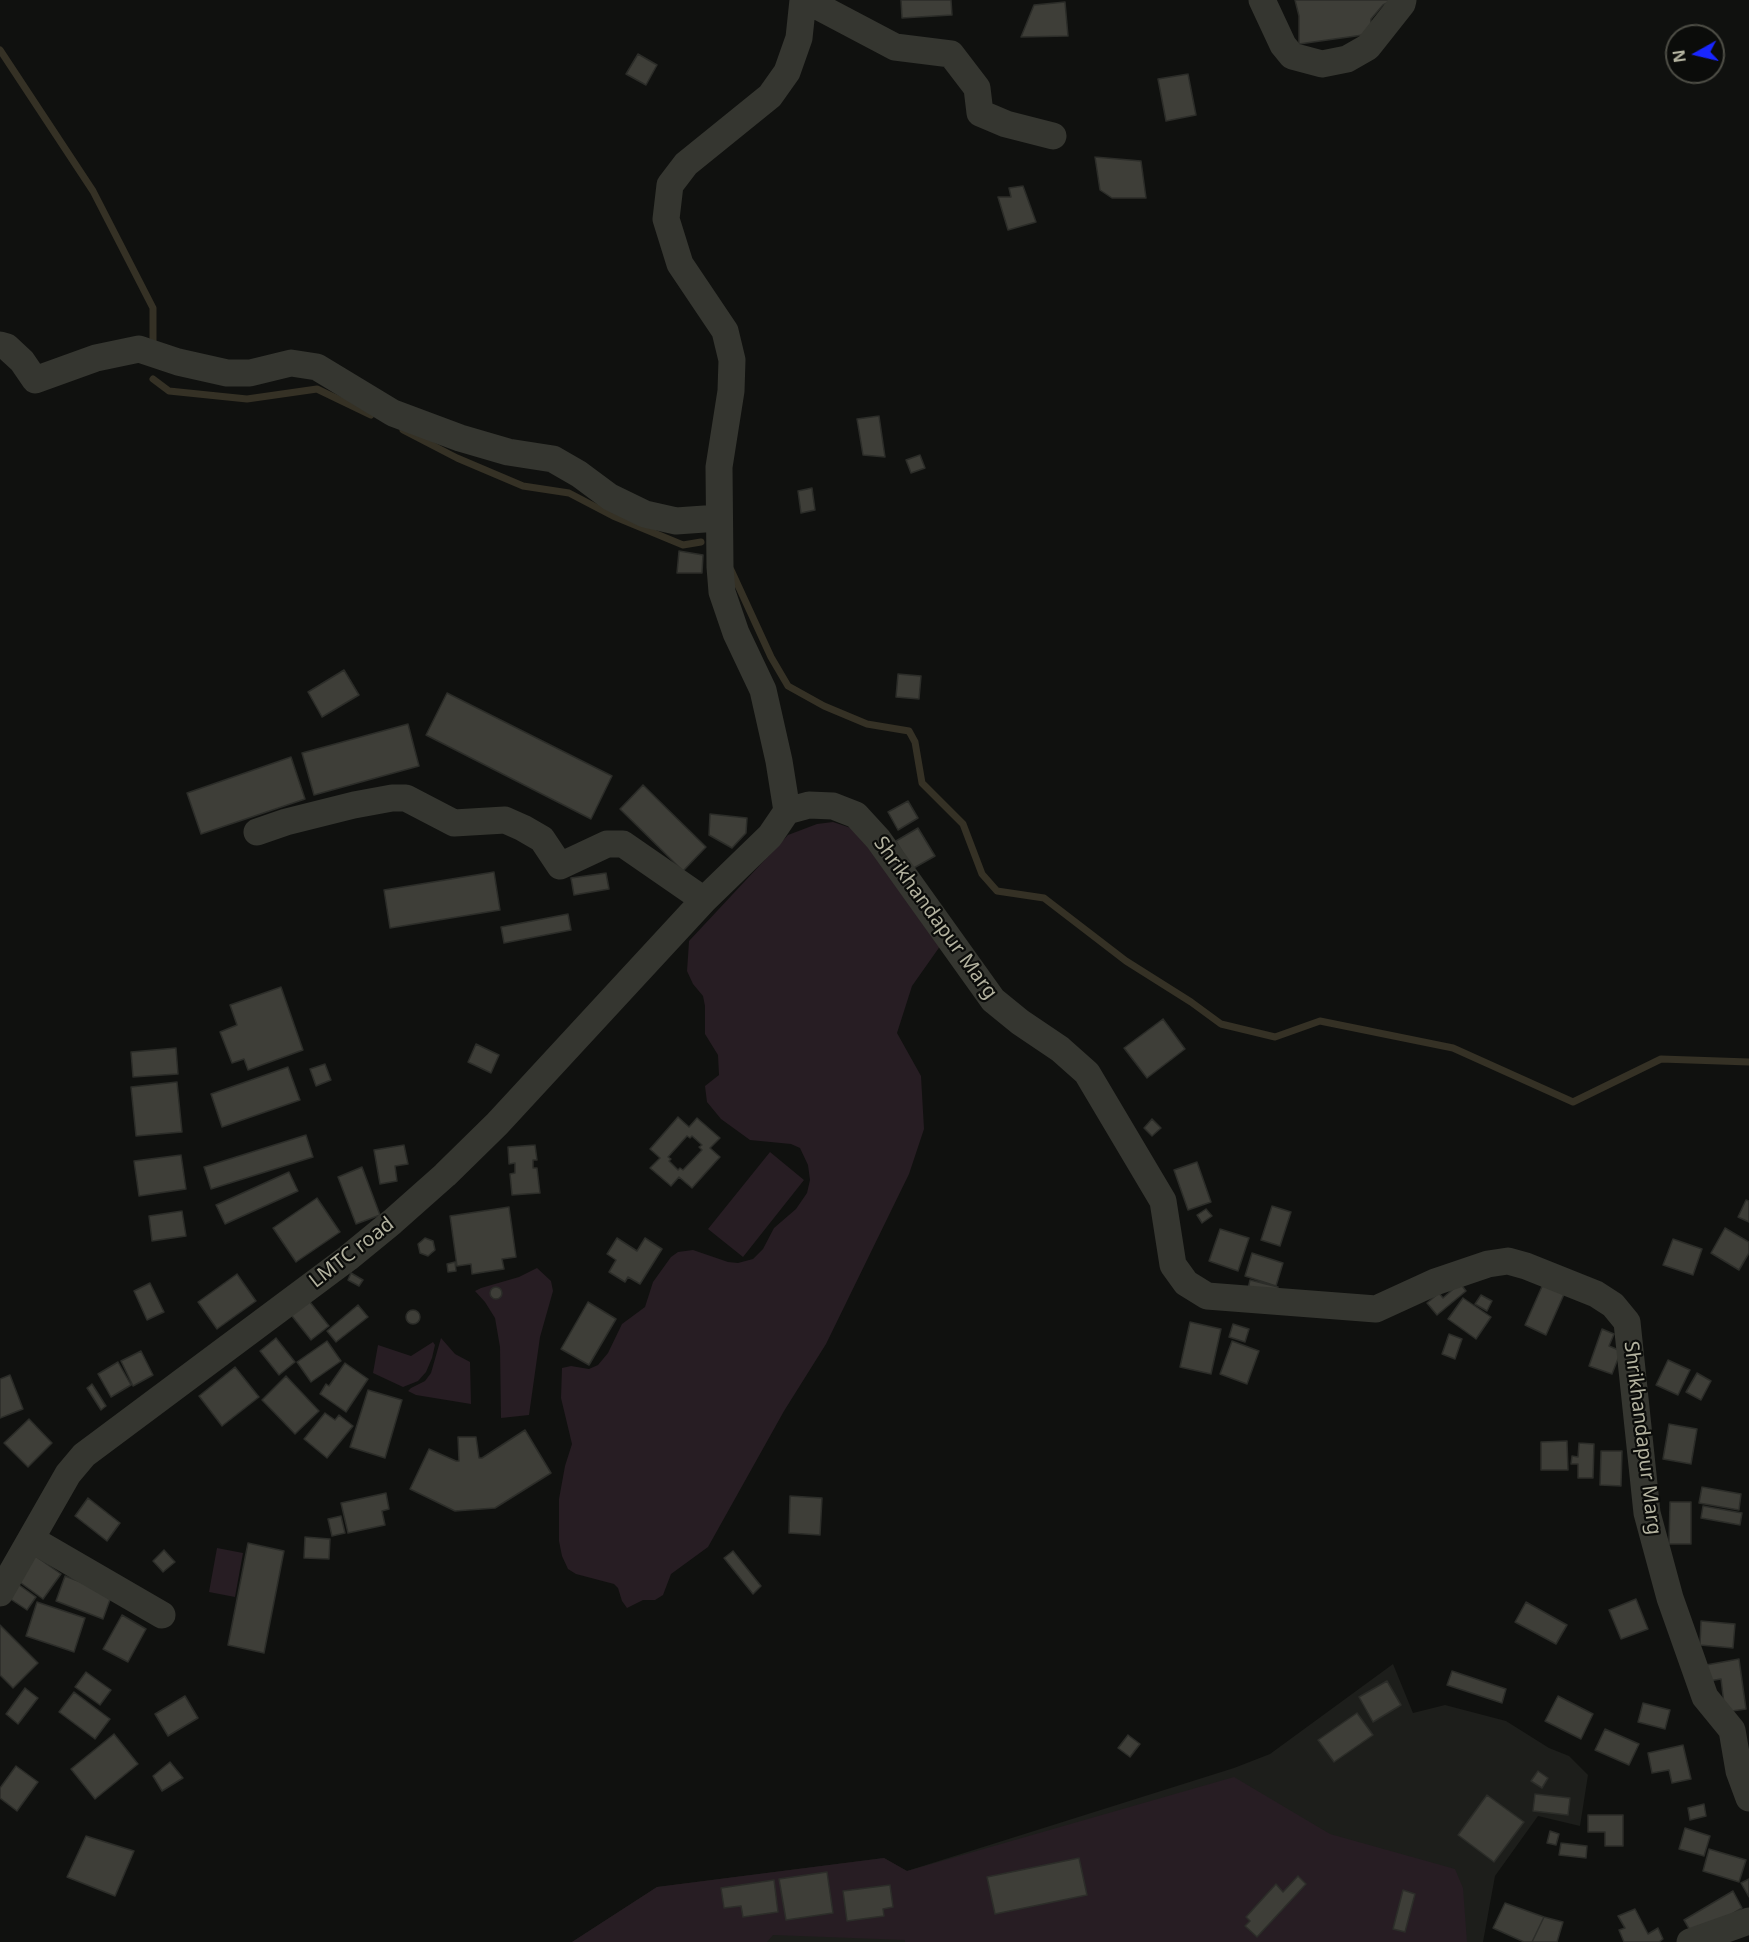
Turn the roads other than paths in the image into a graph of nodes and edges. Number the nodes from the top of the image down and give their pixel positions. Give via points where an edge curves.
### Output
1 (805, 0) edge
2 (1262, 0) edge
3 (1403, 0) edge
4 (1053, 136) dead end
5 (0, 345) edge
6 (719, 523) junction
7 (787, 811) junction
8 (257, 832) dead end
9 (704, 900) junction
10 (31, 1539) junction
11 (0, 1593) edge
12 (162, 1615) dead end
13 (1749, 1798) edge
14 (1749, 1921) edge
15 (1690, 1942) edge

1 - 4 street via 895,47 951,54 977,88 980,113
1 - 6 street via 799,38 787,72 770,96 686,164 670,185 666,219 680,264 725,331 732,360 719,467
2 - 3 street via 1292,56 1322,64 1347,59 1368,47
5 - 6 street via 22,361 35,380 96,358 139,349 227,373 250,373 291,363 317,367 393,413 508,452 553,459 610,497 645,514 676,522
6 - 7 street via 722,592 763,690
7 - 9 street, LMTC road via 770,836
7 - 13 street, Shrikhandapur Marg via 809,805 856,814 993,1000 1087,1073 1163,1201 1173,1265 1186,1283 1207,1296 1376,1309 1435,1282 1508,1261 1596,1294 1613,1305 1627,1322 1647,1513 1670,1598 1705,1697 1732,1730 1739,1771
8 - 9 street via 354,805 406,798 454,823 505,820 542,839 560,866 607,844 623,844
9 - 10 street, LMTC road via 497,1124 436,1183 348,1258 84,1455 68,1474
10 - 11 street, LMTC road
10 - 12 street
14 - 15 street

